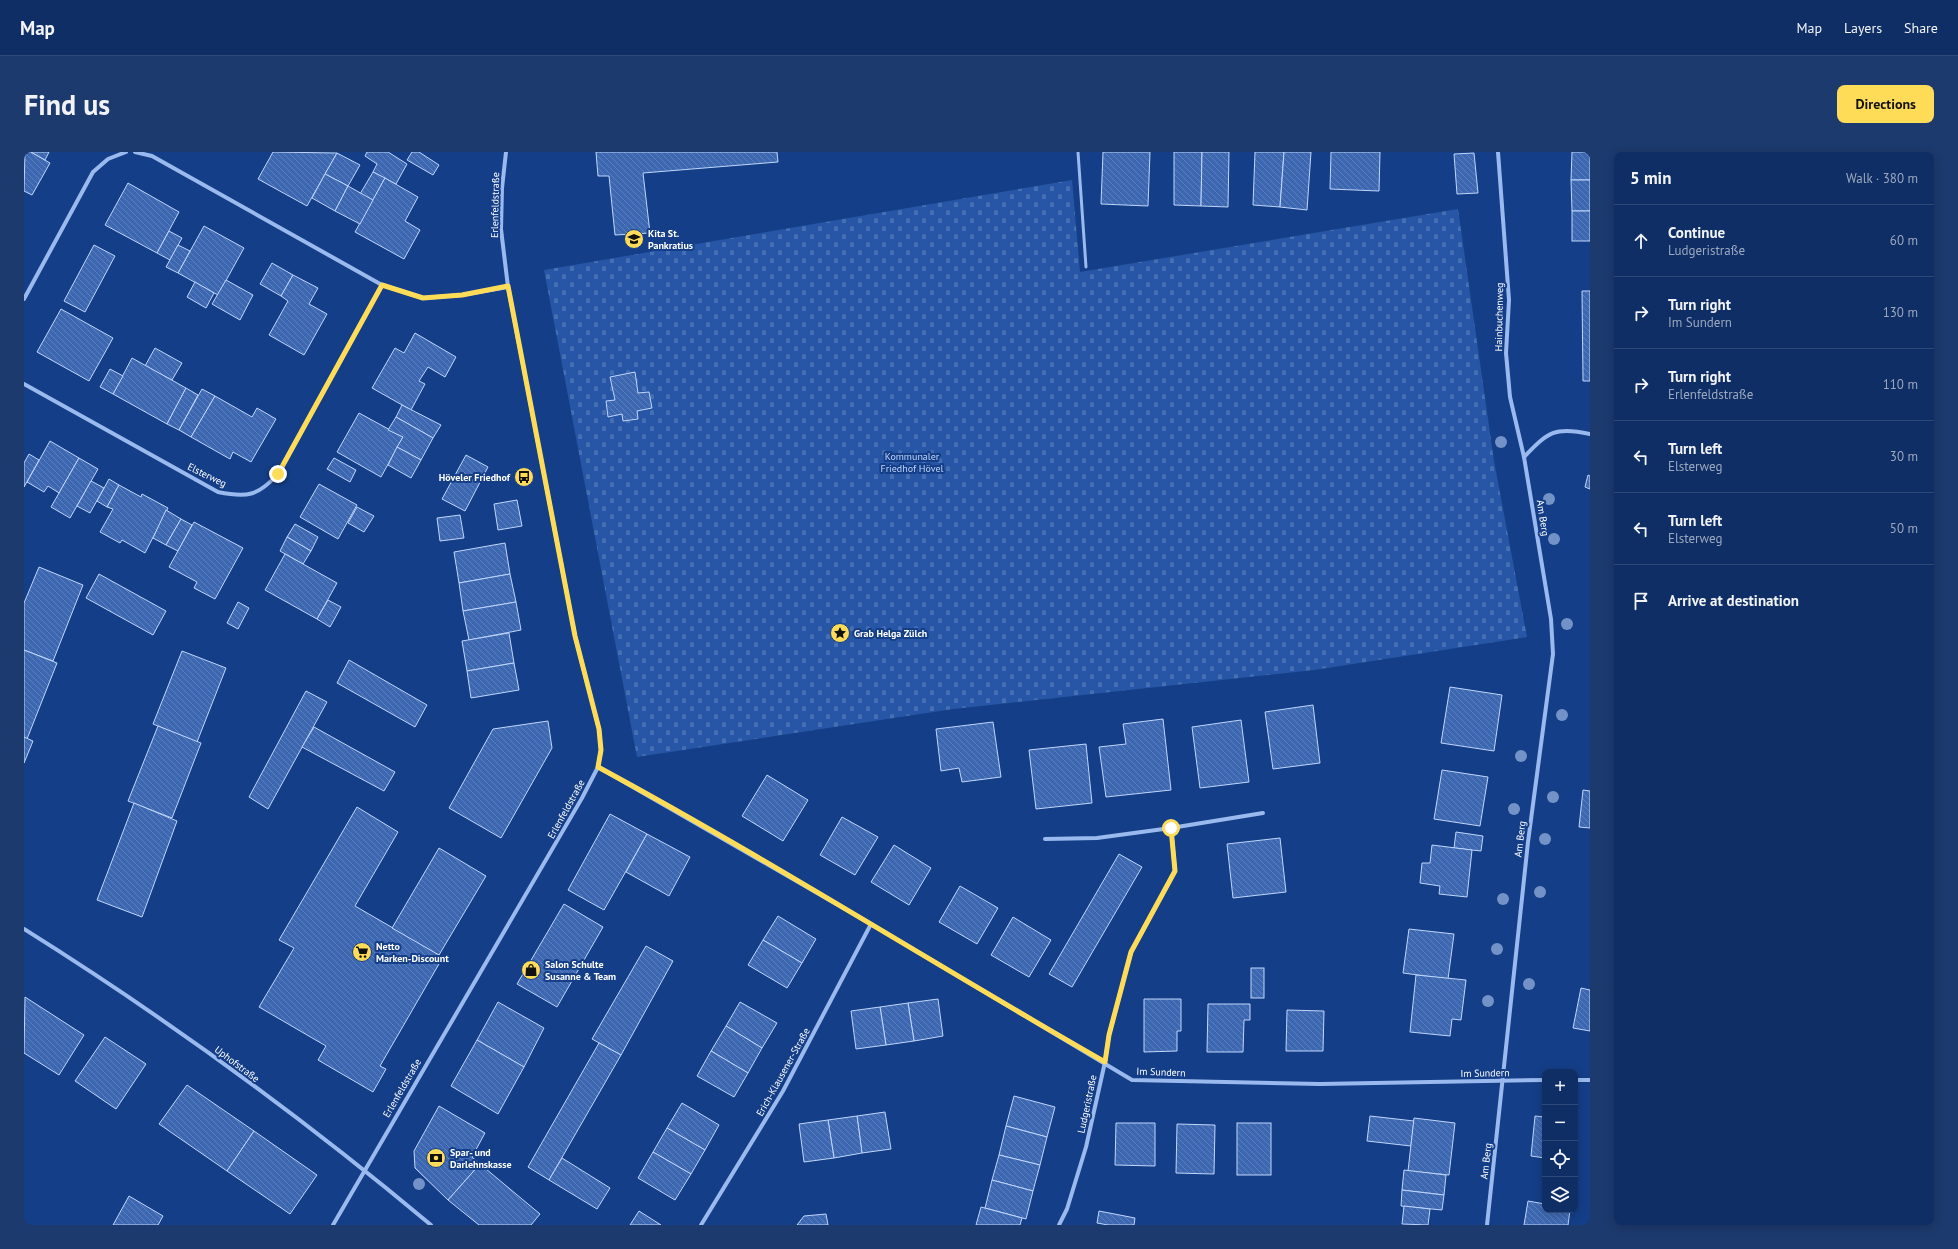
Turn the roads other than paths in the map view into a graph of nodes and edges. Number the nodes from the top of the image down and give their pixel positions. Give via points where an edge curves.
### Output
1 (126, 152) edge
2 (134, 152) edge
3 (506, 152) edge
4 (1078, 152) edge
5 (1498, 152) edge
6 (1086, 267) dead end
7 (382, 285) junction
8 (508, 286) junction
9 (24, 299) edge
10 (24, 384) edge
11 (1590, 434) edge
12 (1524, 457) junction
13 (598, 767) junction
14 (1263, 813) dead end
15 (1171, 828) junction
16 (1045, 839) dead end
17 (872, 924) junction
18 (24, 928) edge
19 (1105, 1062) junction
20 (1504, 1080) junction
21 (1542, 1080) edge
22 (1578, 1080) edge
23 (1590, 1080) edge
24 (364, 1169) junction
25 (333, 1225) edge
26 (432, 1225) edge
27 (702, 1225) edge
28 (1059, 1225) edge
29 (1487, 1225) edge

1 - 9 street via 108,159 93,172
2 - 7 street via 152,156
3 - 8 street, Erlenfeldstraße via 501,229
4 - 6 lane
5 - 12 street, Hainbuchenweg via 1509,300 1506,353 1510,398
7 - 8 street via 423,298 462,295
7 - 10 street, Elsterweg via 278,474 268,485 255,492 240,496 218,492
8 - 13 street, Erlenfeldstraße via 575,636 599,729 601,750
11 - 12 street via 1571,430 1555,431 1541,439
12 - 20 street, Am Berg via 1551,619 1553,654 1528,842
13 - 17 street, Im Sundern
13 - 24 street, Erlenfeldstraße
14 - 15 street
15 - 16 street via 1098,838
15 - 19 street, Ludgeristraße via 1175,871 1131,952 1109,1035
17 - 19 street, Im Sundern via 994,999
17 - 27 street, Erich-Klausener-Straße via 783,1091
18 - 24 street, Uphofstraße via 192,1041
19 - 20 street, Im Sundern via 1132,1080 1320,1084
19 - 28 street, Ludgeristraße via 1086,1148 1067,1209
20 - 21 street, Im Sundern
20 - 29 street, Am Berg
22 - 23 street
24 - 25 street, Erlenfeldstraße
24 - 26 street, Uphofstraße

